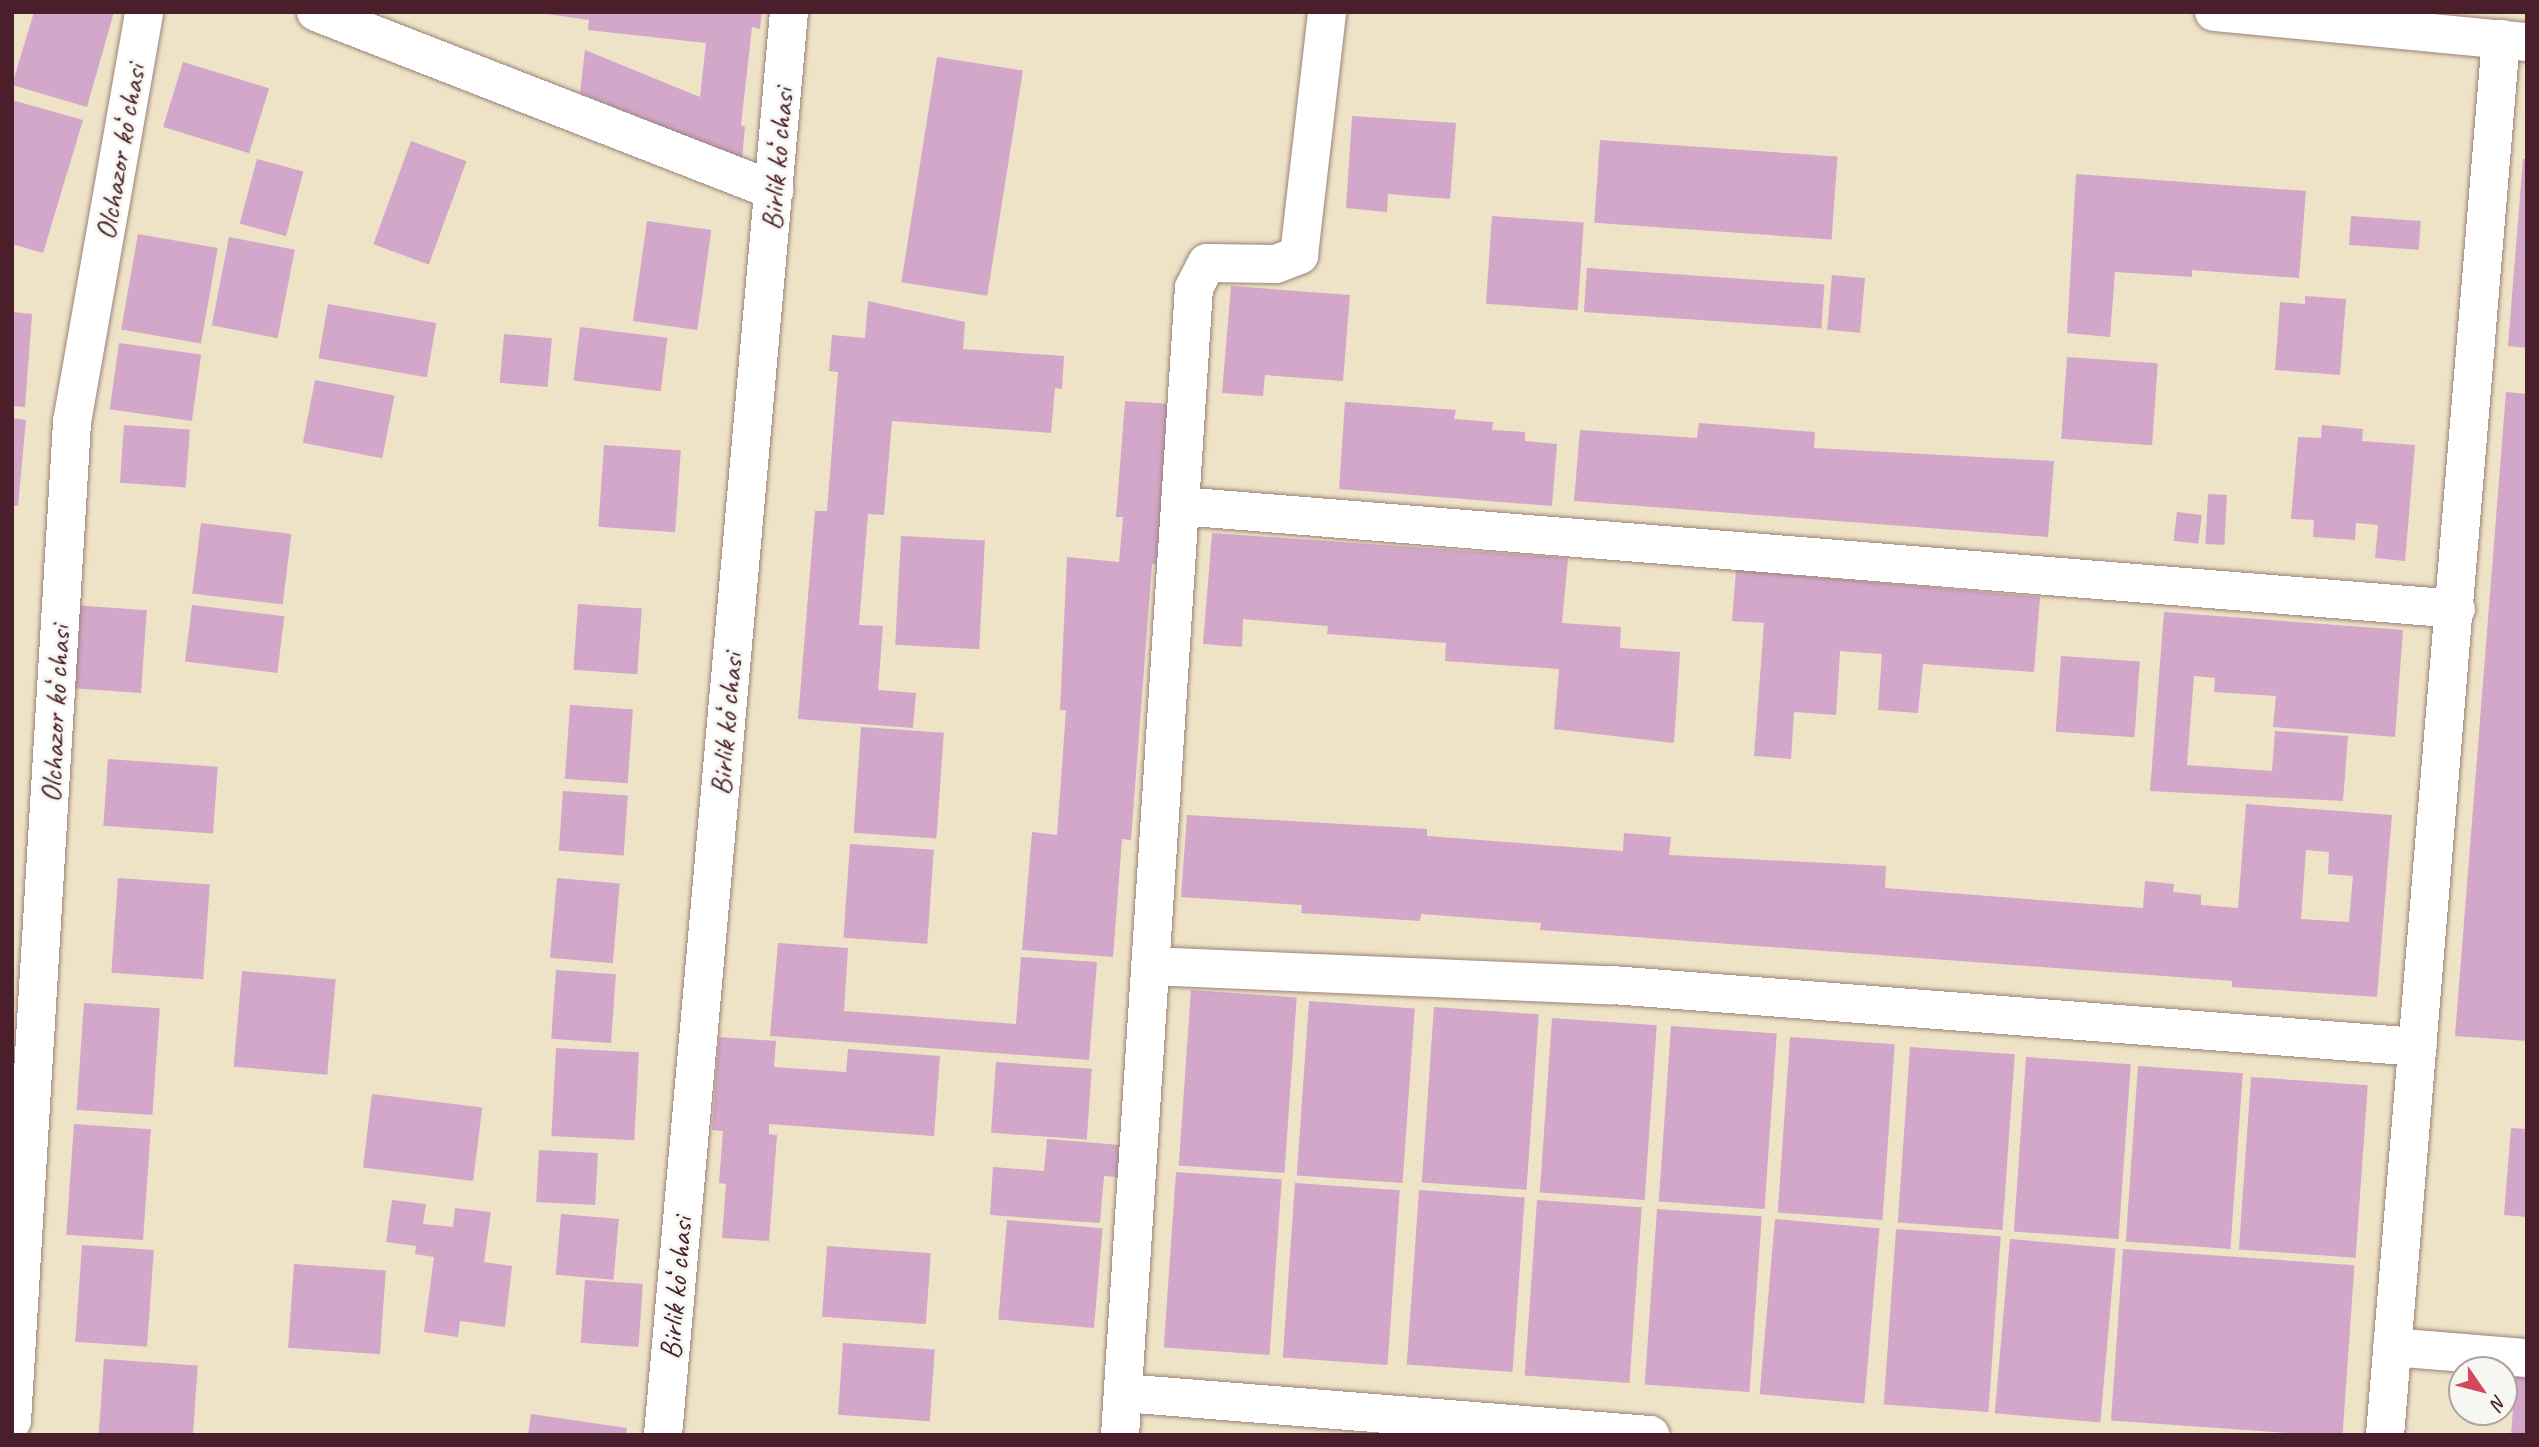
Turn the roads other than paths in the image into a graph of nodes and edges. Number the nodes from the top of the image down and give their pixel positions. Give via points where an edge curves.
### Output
1 (144, 12) edge
2 (316, 12) edge
3 (789, 12) edge
4 (1327, 12) edge
5 (2214, 12) edge
6 (2514, 41) edge
7 (774, 191) junction
8 (1180, 506) junction
9 (2456, 610) junction
10 (1150, 966) junction
11 (2418, 1046) junction
12 (2392, 1348) junction
13 (2527, 1358) edge
14 (1123, 1394) junction
15 (12, 1421) edge
16 (663, 1435) edge
17 (1121, 1435) edge
18 (1650, 1435) edge
19 (2385, 1435) edge

1 - 15 street, Olchazor koʻchasi via 72,422
2 - 7 street
3 - 7 street, Birlik koʻchasi
4 - 8 street via 1299,255 1276,264 1207,262 1194,288
5 - 6 street
6 - 9 street via 2491,122
7 - 16 street, Birlik koʻchasi
8 - 9 street
8 - 10 street
9 - 11 street
10 - 11 street via 1612,985
10 - 14 street
11 - 12 street
12 - 13 street
12 - 19 street
14 - 17 street
14 - 18 street

